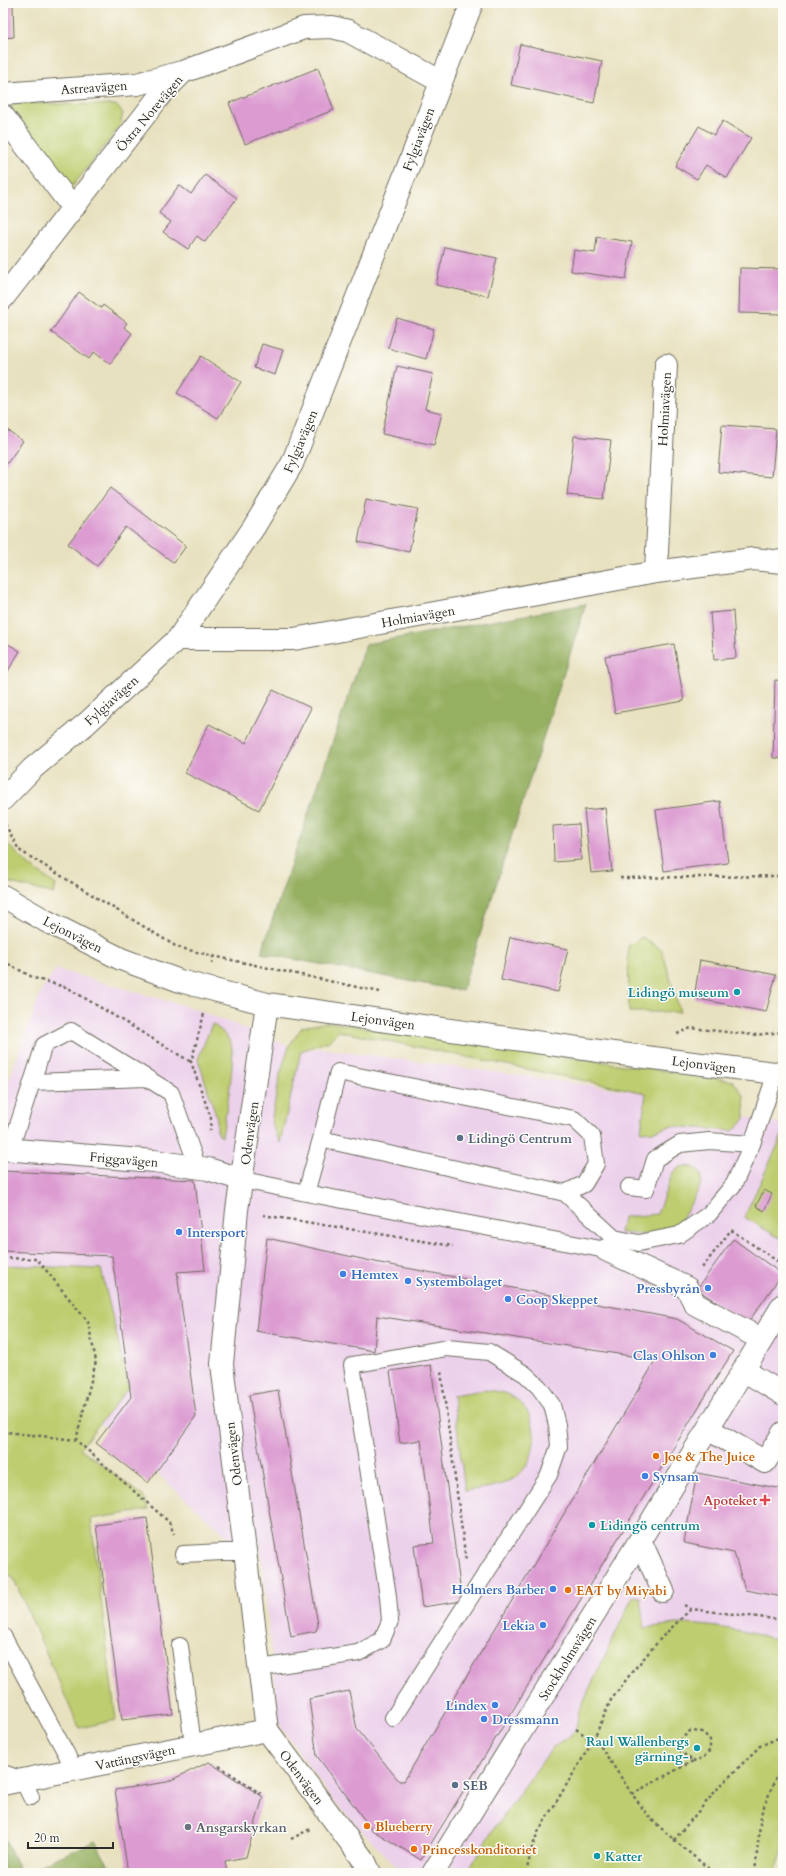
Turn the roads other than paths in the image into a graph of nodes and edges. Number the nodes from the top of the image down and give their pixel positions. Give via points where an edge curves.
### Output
1 (472, 3) edge
2 (183, 72) junction
3 (440, 81) junction
4 (3, 94) edge
5 (3, 116) edge
6 (73, 208) junction
7 (3, 298) edge
8 (666, 365) dead end
9 (783, 562) edge
10 (656, 572) junction
11 (178, 639) junction
12 (3, 799) edge
13 (3, 896) edge
14 (268, 1004) junction
15 (779, 1073) edge
16 (147, 1078) junction
17 (32, 1082) junction
18 (321, 1139) junction
19 (752, 1144) junction
20 (7, 1149) edge
21 (198, 1168) junction
22 (243, 1180) junction
23 (630, 1187) dead end
24 (306, 1193) junction
25 (565, 1193) junction
26 (606, 1250) joint
27 (783, 1305) edge
28 (761, 1339) junction
29 (743, 1370) junction
30 (783, 1394) edge
31 (708, 1429) junction
32 (783, 1433) edge
33 (640, 1540) junction
34 (246, 1552) junction
35 (183, 1554) road end
36 (663, 1591) dead end
37 (3, 1636) edge
38 (180, 1646) dead end
39 (260, 1668) junction
40 (393, 1718) dead end
41 (267, 1730) junction
42 (197, 1744) junction
43 (73, 1770) junction
44 (3, 1773) edge
45 (19, 1787) edge
46 (370, 1873) edge
47 (433, 1873) edge

1 - 3 street, Fylgiavägen
2 - 3 street, Östra Norevägen via 304,28 332,27 348,31
2 - 4 street, Astreavägen via 137,84
2 - 6 street, Östra Norevägen via 162,94
3 - 11 street, Fylgiavägen via 292,464 254,528
5 - 6 street
6 - 7 street, Östra Norevägen
8 - 10 street, Holmiavägen
9 - 10 street, Holmiavägen via 753,559
10 - 11 street, Holmiavägen via 294,639
11 - 12 street, Fylgiavägen via 87,723 32,769
13 - 14 street, Lejonvägen via 121,959 180,981
14 - 15 street, Lejonvägen via 612,1053
14 - 22 street, Odenvägen
15 - 19 lane
16 - 17 lane
16 - 17 lane via 71,1031 44,1045
16 - 21 lane via 171,1093
17 - 20 lane
18 - 24 lane
18 - 25 lane
18 - 25 lane via 338,1072 574,1119 592,1136 596,1164 584,1184
19 - 23 lane via 709,1141 680,1144 655,1159 646,1188
19 - 25 lane via 734,1184 709,1214 679,1235 639,1243 614,1238
20 - 21 street, Friggavägen via 154,1161
21 - 22 street, Friggavägen
22 - 24 lane
22 - 34 street, Odenvägen via 237,1210 222,1364
24 - 26 lane
26 - 28 street via 687,1288 695,1304
27 - 28 street, Stockholmsvägen
28 - 29 street, Stockholmsvägen
29 - 30 street
29 - 31 street, Stockholmsvägen
31 - 32 street via 765,1462
31 - 33 street, Stockholmsvägen
33 - 36 street
33 - 47 street, Stockholmsvägen
34 - 35 lane
34 - 39 street, Odenvägen
37 - 43 lane
38 - 42 lane
39 - 40 lane via 358,1653 382,1640 390,1621 352,1365 447,1348 489,1352 525,1374 539,1387 552,1405 559,1446 549,1475
39 - 41 street, Odenvägen
41 - 42 street, Vattängsvägen
41 - 46 street, Odenvägen via 365,1862
42 - 43 street, Vattängsvägen
43 - 45 street, Vattängsvägen
44 - 45 lane

